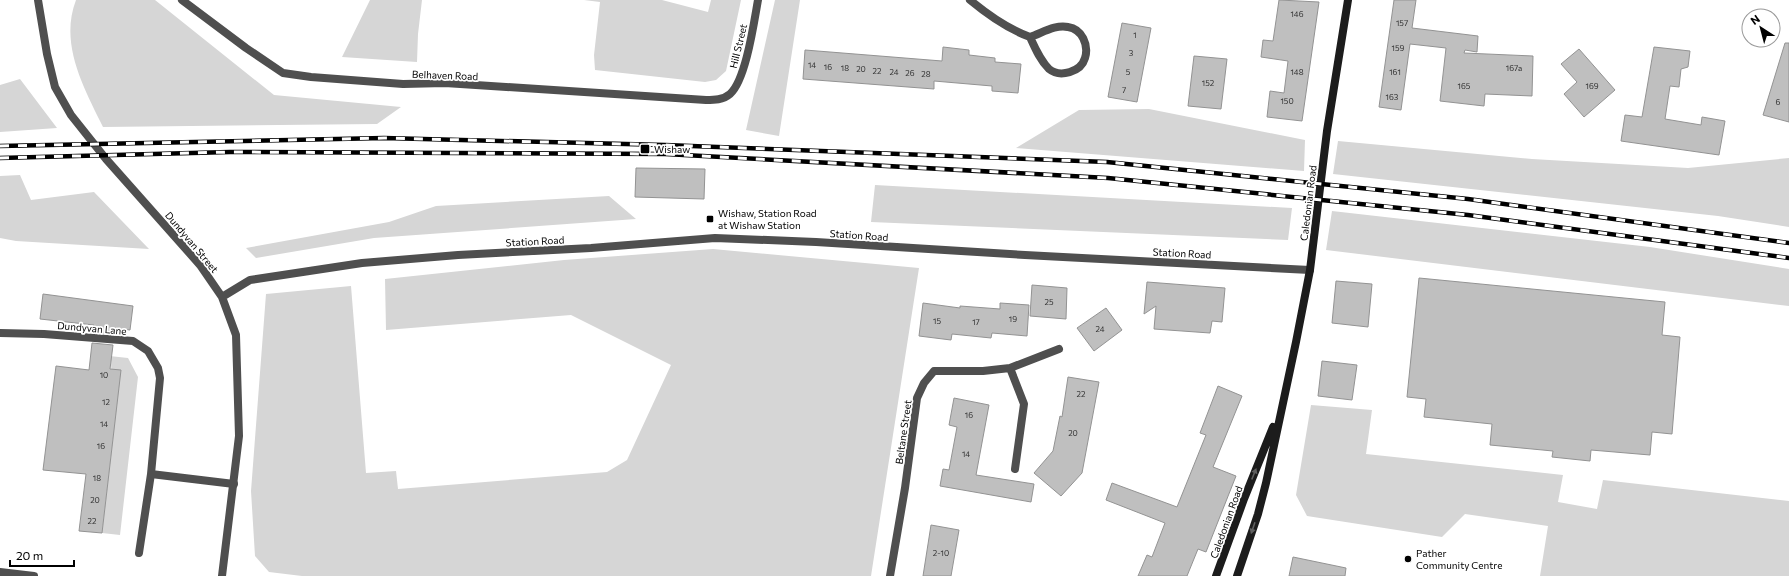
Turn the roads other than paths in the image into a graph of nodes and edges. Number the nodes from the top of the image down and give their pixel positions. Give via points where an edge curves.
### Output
1 (38, 0) edge
2 (182, 0) edge
3 (758, 0) edge
4 (970, 0) edge
5 (1348, 0) edge
6 (1030, 37) junction
7 (730, 94) joint
8 (1310, 270) junction
9 (222, 297) junction
10 (0, 333) edge
11 (1059, 349) dead end
12 (1010, 368) junction
13 (1281, 408) junction
14 (1015, 469) dead end
15 (151, 474) junction
16 (234, 484) junction
17 (139, 553) dead end
18 (0, 572) edge
19 (34, 576) edge
20 (222, 576) edge
21 (890, 576) edge
22 (1216, 576) edge
23 (1237, 576) edge

1 - 9 street, Dundyvan Street via 55,87 71,115 106,159 200,265
2 - 7 street, Belhaven Road via 283,73 395,83 444,83 647,98 706,100 721,99
3 - 7 street, Hill Street via 740,78
4 - 6 street via 990,16
5 - 8 main road, Caledonian Road via 1327,131
6 - 6 street via 1042,61 1051,70 1061,74 1072,72 1085,58 1086,43 1083,36 1069,27 1056,27
8 - 9 street, Station Road via 715,238 362,263 250,280
8 - 13 main road, Caledonian Road
9 - 16 street, Dundyvan Street via 236,335 239,436
10 - 15 street, Dundyvan Lane via 134,341 148,351 158,368 160,378
11 - 12 street, Beltane Street
12 - 14 street via 1024,404
12 - 21 street, Beltane Street via 934,371 924,384 917,398
22 -> 13 main road, Caledonian Road
13 -> 23 main road, Caledonian Road via 1264,489
15 - 16 street
15 - 17 street, Dundyvan Lane
16 - 20 street, Dundyvan Street
18 - 19 street

